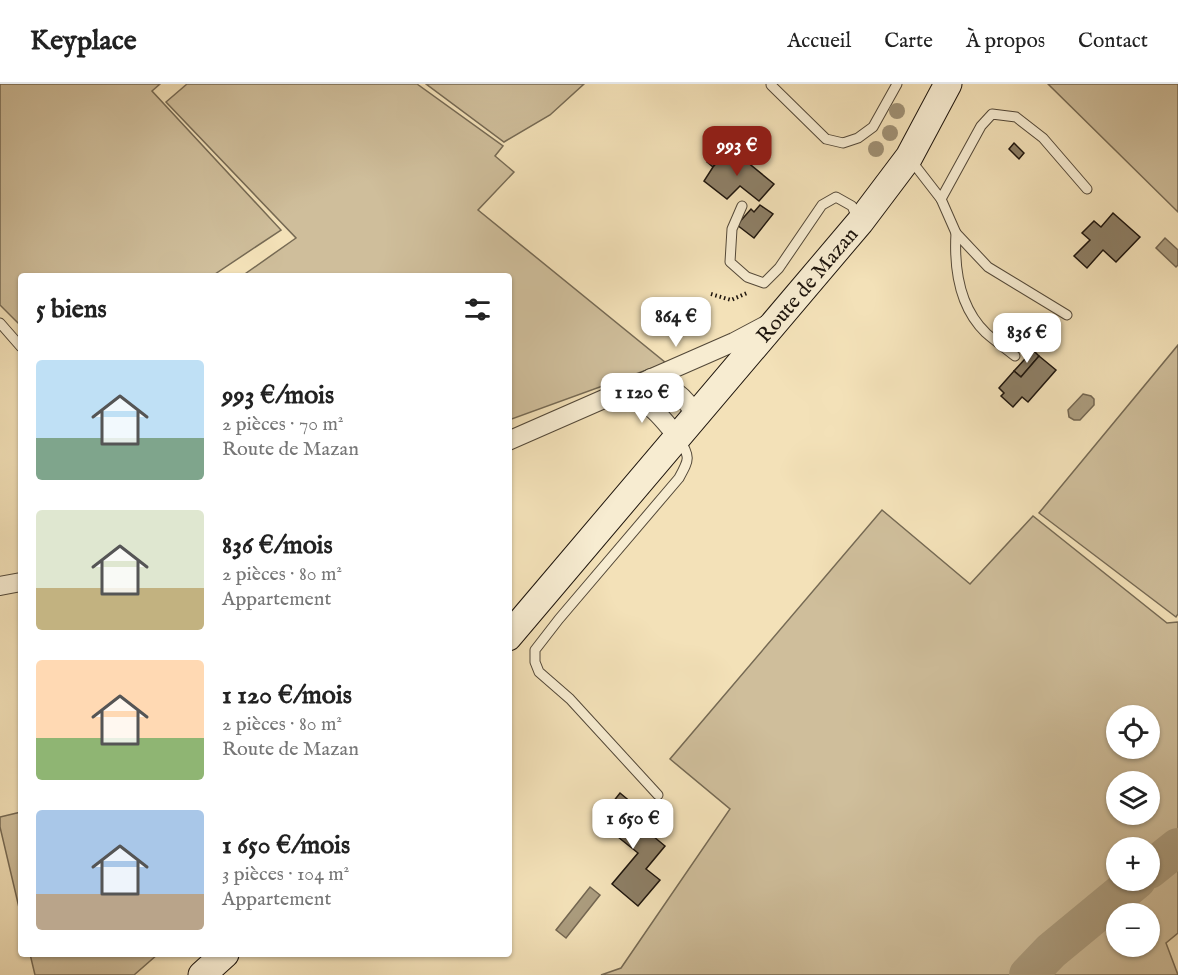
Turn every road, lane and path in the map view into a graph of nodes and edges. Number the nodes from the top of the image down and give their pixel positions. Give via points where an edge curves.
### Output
1 (897, 84) edge
2 (948, 84) edge
3 (771, 85) edge
4 (909, 158) junction
5 (1087, 189) dead end
6 (941, 199) junction
7 (742, 206) dead end
8 (860, 222) junction
9 (956, 233) junction
10 (764, 283) junction
11 (711, 294) dead end
12 (1067, 315) dead end
13 (780, 317) junction
14 (0, 322) edge
15 (18, 343) edge
16 (1015, 356) dead end
17 (651, 378) junction
18 (610, 398) junction
19 (685, 429) junction
20 (512, 439) edge
21 (18, 583) edge
22 (0, 586) edge
23 (512, 632) edge
24 (658, 795) dead end
25 (222, 957) edge
26 (202, 975) edge

1 - 3 lane via 873,127 843,143 826,139
2 - 4 main road, Route de Mazan
4 - 6 lane
4 - 8 main road, Route de Mazan
5 - 6 lane via 1043,138 1016,117 992,114 981,126
6 - 9 lane
7 - 10 lane via 732,229 730,262 747,277
8 - 10 lane via 852,206 836,197 822,205
8 - 13 main road, Route de Mazan
9 - 12 lane via 988,267
9 - 16 lane via 959,287 968,310 984,332
10 - 11 path via 731,300
13 - 17 street
13 - 19 main road, Route de Mazan
14 - 15 lane
17 - 18 street
17 - 19 street via 671,388 688,405 692,412
18 - 19 street via 639,400
18 - 20 street
19 - 23 main road, Route de Mazan
19 - 24 lane via 688,461 679,478 535,650 540,672
21 - 22 street
25 - 26 main road

